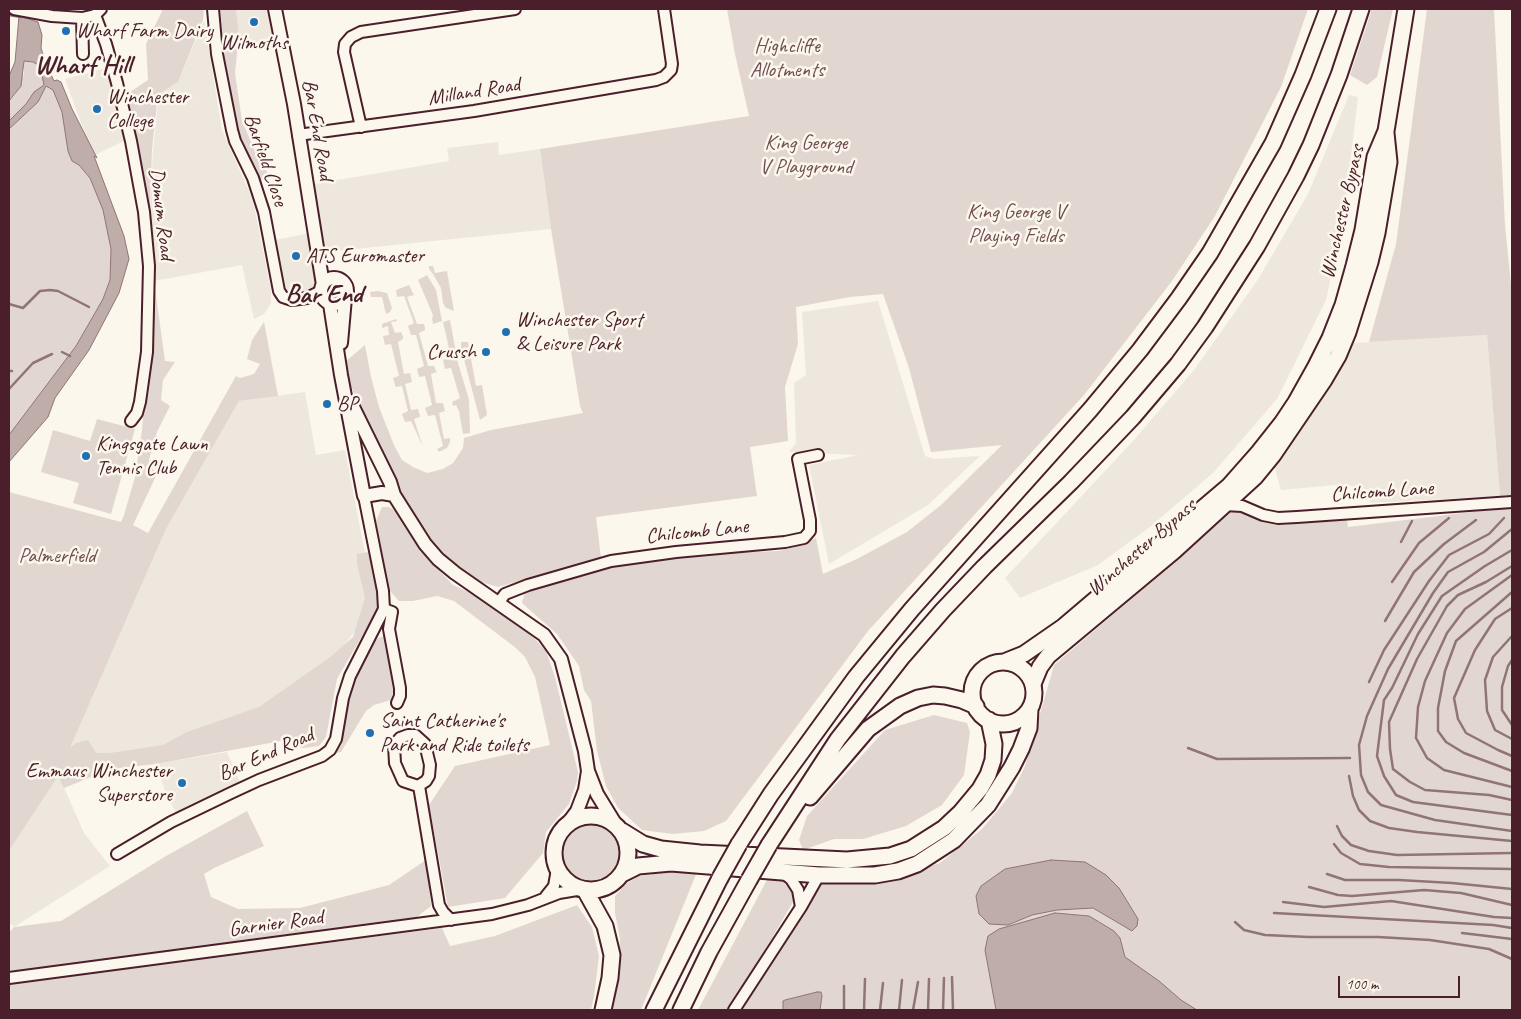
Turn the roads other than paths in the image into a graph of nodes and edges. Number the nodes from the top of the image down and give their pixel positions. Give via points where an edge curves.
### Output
1 (14, 9) edge
2 (213, 9) edge
3 (275, 9) edge
4 (515, 9) edge
5 (664, 9) edge
6 (1328, 9) edge
7 (1361, 9) edge
8 (1406, 9) edge
9 (98, 12) edge
10 (82, 18) junction
11 (84, 54) dead end
12 (361, 126) junction
13 (1386, 131) junction
14 (298, 135) junction
15 (320, 258) junction
16 (335, 279) junction
17 (324, 295) junction
18 (345, 298) junction
19 (338, 358) junction
20 (345, 395) junction
21 (131, 421) dead end
22 (818, 455) dead end
23 (1244, 487) junction
24 (364, 496) junction
25 (394, 496) junction
26 (1512, 502) edge
27 (1225, 505) junction
28 (1255, 512) junction
29 (499, 602) junction
30 (388, 610) junction
31 (1004, 662) junction
32 (1033, 684) junction
33 (397, 703) dead end
34 (976, 706) junction
35 (1030, 709) junction
36 (989, 720) junction
37 (588, 771) junction
38 (420, 786) junction
39 (568, 823) junction
40 (619, 828) junction
41 (769, 845) junction
42 (117, 854) dead end
43 (557, 869) junction
44 (782, 872) junction
45 (622, 874) junction
46 (819, 875) junction
47 (584, 890) junction
48 (545, 897) junction
49 (801, 907) junction
50 (451, 920) junction
51 (9, 978) edge
52 (602, 1010) edge
53 (654, 1010) edge
54 (680, 1010) edge
55 (734, 1010) edge

1 - 10 street
2 - 17 street, Barfield Close via 217,54 232,130 264,212 279,291 286,299 297,300
3 - 14 main road, Bar End Road
4 - 12 street via 361,32 351,37 344,52
5 - 12 street, Milland Road via 672,64 664,78 474,111
6 - 53 highway, bridge via 1273,143 1210,253 1140,350 1090,410 942,574 856,676 771,794 740,844
7 - 41 highway via 1339,75 1296,176 1257,246 1205,327 1133,417 984,567 903,656 838,739
8 - 13 highway
9 - 10 street
9 - 21 street, Domum Road via 131,141 147,239 147,352 140,402
10 - 11 street
12 - 14 street, Milland Road
13 - 23 highway, Winchester Bypass via 1389,162 1377,232 1360,300 1348,332 1338,356 1293,427
13 - 31 highway, Winchester Bypass via 1375,157 1363,230 1343,305 1315,368 1282,423 1222,492 1064,626 1024,654
14 - 15 main road, Bar End Road
15 - 16 main road, Bar End Road
15 - 17 main road, Bar End Road
16 - 17 main road via 328,280
16 - 18 main road via 345,285
17 - 18 main road via 337,304
17 - 19 main road, Bar End Road
18 - 19 main road, Bar End Road
19 - 20 main road, Bar End Road
20 - 24 main road, Bar End Road
20 - 25 main road via 353,405
22 - 29 street, Chilcomb Lane via 798,459 810,520 810,531 804,538 611,561 528,585 505,594
23 - 27 highway, Winchester Bypass
23 - 28 street via 1246,499
24 - 25 main road via 382,493
24 - 30 street, Bar End Road
25 - 29 main road via 438,559
26 - 28 street, Chilcomb Lane via 1278,518
27 - 28 street, Chilcomb Lane via 1242,506
27 - 32 highway, Winchester Bypass via 1048,656
29 - 37 main road via 544,635 561,659
30 - 33 street via 400,688
30 - 42 street, Bar End Road via 350,676 336,739 330,750 231,792
31 - 32 highway via 1022,668
31 - 34 highway via 984,669 977,676 973,691
32 - 35 highway
34 - 36 highway
34 - 41 highway via 933,695 909,702 887,714 854,744
35 - 36 highway via 1024,716 1007,724
35 - 46 highway via 1029,728 1012,767 988,806 954,840 917,864 898,871
36 - 40 highway via 994,744 992,760 988,775 972,800 928,839 890,856 847,860 661,849 643,844
37 - 39 main road via 577,811
37 - 40 main road via 597,794
38 - 38 street via 403,782 395,763 394,745 408,735 422,740 429,757 429,776
38 - 50 street via 439,905
39 - 40 highway via 593,816 609,820
39 - 43 highway via 555,844
40 - 45 highway via 628,848
41 - 54 highway, bridge
43 - 47 highway via 568,882
43 - 48 street via 554,886
44 - 45 highway via 671,862 638,866
44 - 46 highway
44 - 49 street via 798,890
45 - 47 highway via 606,887
46 - 49 street
47 - 48 street, Garnier Road
47 - 52 highway via 605,926 611,950 610,978
48 - 50 street, Garnier Road via 508,910
49 - 55 street
50 - 51 street, Garnier Road

